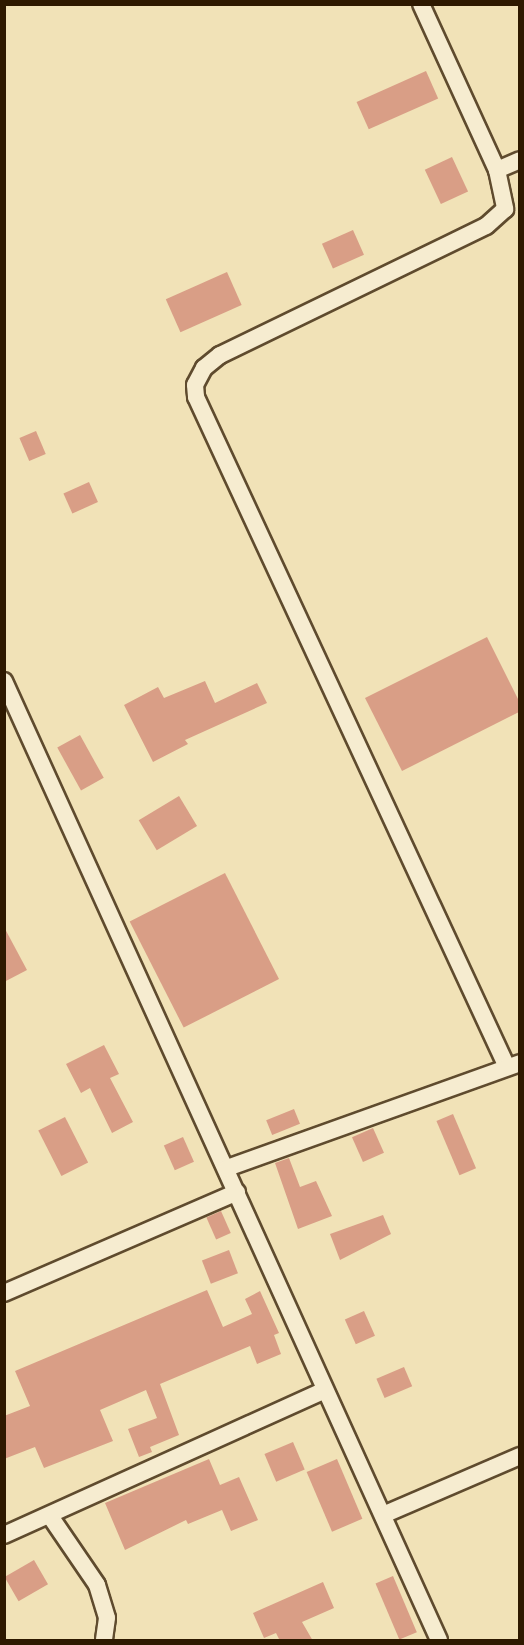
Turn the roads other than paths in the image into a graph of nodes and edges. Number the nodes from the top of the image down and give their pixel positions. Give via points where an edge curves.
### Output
1 (421, 4) edge
2 (519, 160) edge
3 (498, 170) junction
4 (4, 681) edge
5 (513, 1065) edge
6 (227, 1168) junction
7 (237, 1192) junction
8 (4, 1293) edge
9 (325, 1389) junction
10 (519, 1456) edge
11 (383, 1515) junction
12 (50, 1516) junction
13 (4, 1535) edge
14 (437, 1640) edge
15 (104, 1641) edge

1 - 3 street
2 - 3 street
3 - 5 street via 506,202 500,217 220,355 204,368 195,385 196,396
4 - 6 street
5 - 6 street
6 - 7 street
7 - 8 street
7 - 9 street
9 - 11 street
9 - 12 street
10 - 11 street
11 - 14 street
12 - 13 street
12 - 15 street via 97,1585 106,1618

